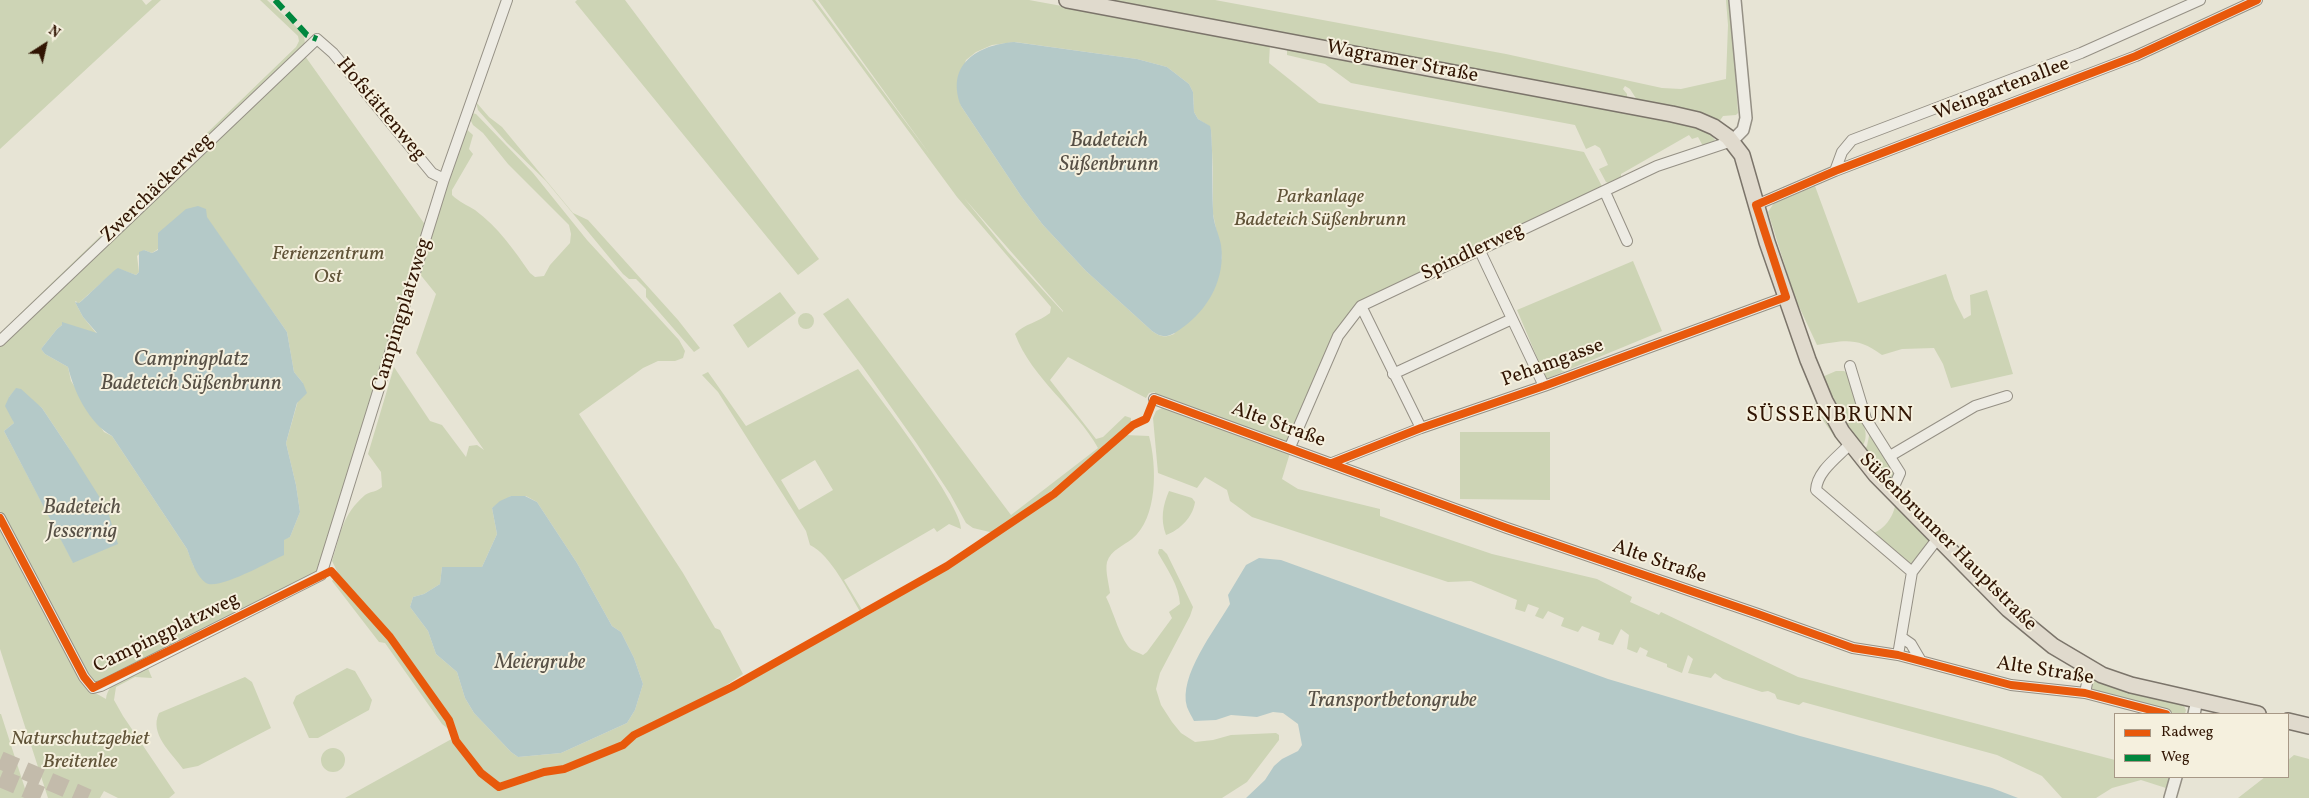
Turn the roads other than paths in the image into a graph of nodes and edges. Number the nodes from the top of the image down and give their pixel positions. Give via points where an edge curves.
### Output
1 (507, 0) edge
2 (1067, 0) edge
3 (1734, 0) edge
4 (2200, 0) edge
5 (2257, 0) edge
6 (317, 39) joint
7 (1732, 141) junction
8 (1835, 171) junction
9 (444, 179) junction
10 (1605, 192) junction
11 (1756, 205) junction
12 (1627, 241) dead end
13 (1479, 250) junction
14 (1786, 297) junction
15 (1361, 306) junction
16 (1512, 319) junction
17 (0, 341) edge
18 (1850, 366) dead end
19 (1393, 374) junction
20 (1544, 386) junction
21 (2007, 396) dead end
22 (1154, 399) dead end
23 (1421, 428) junction
24 (1850, 444) junction
25 (1290, 448) junction
26 (1890, 456) junction
27 (1332, 463) junction
28 (1892, 491) junction
29 (0, 518) edge
30 (1938, 538) junction
31 (1912, 572) junction
32 (1901, 637) junction
33 (1898, 655) junction
34 (1921, 661) junction
35 (2090, 668) junction
36 (2085, 694) junction
37 (2196, 707) edge
38 (2162, 713) edge
39 (2253, 713) edge
40 (2289, 721) edge
41 (2309, 726) edge
42 (2176, 778) edge
43 (2170, 798) edge

1 - 9 street, Campingplatzweg
2 - 7 main road, Wagramer Straße via 1691,118 1714,127
3 - 7 street via 1746,118 1743,130
4 - 8 street, Weingartenallee via 2081,53 1852,140 1842,152
5 - 8 street, Weingartenallee via 2136,56
6 - 9 street, Hofstättenweg via 333,53 432,173
6 - 17 street, Zwerchäckerweg
7 - 10 street, Spindlerweg via 1657,166
7 - 11 main road, Süßenbrunner Hauptstraße via 1742,155
8 - 11 street, Weingartenallee
9 - 29 street, Campingplatzweg via 321,575 93,688 84,677
10 - 12 street
10 - 13 street, Spindlerweg
11 - 14 main road, Süßenbrunner Hauptstraße
13 - 15 street, Spindlerweg
13 - 16 street
14 - 20 street, Pehamgasse
14 - 24 main road, Süßenbrunner Hauptstraße via 1819,388
15 - 19 street
15 - 25 street, Spindlerweg via 1338,336
16 - 19 street
16 - 20 street
18 - 26 street via 1866,419
19 - 23 street
20 - 23 street, Pehamgasse
21 - 26 street via 1975,406
22 - 25 street, Alte Straße
23 - 27 street, Pehamgasse
24 - 28 main road, Süßenbrunner Hauptstraße
24 - 31 street via 1822,473 1816,482 1816,490
25 - 27 street, Alte Straße
26 - 28 street via 1900,473
27 - 33 street, Alte Straße via 1507,528 1853,648
28 - 30 main road, Süßenbrunner Hauptstraße
30 - 31 street
30 - 35 main road, Süßenbrunner Hauptstraße via 2020,620 2059,650
31 - 32 street
32 - 33 street
32 - 34 street via 1911,644
33 - 34 street, Alte Straße
34 - 36 street, Alte Straße via 2011,685
35 - 36 street
35 - 37 main road, Süßenbrunner Hauptstraße
36 - 38 street, Alte Straße
37 - 39 main road, Süßenbrunner Hauptstraße
40 - 41 main road
42 - 43 street

